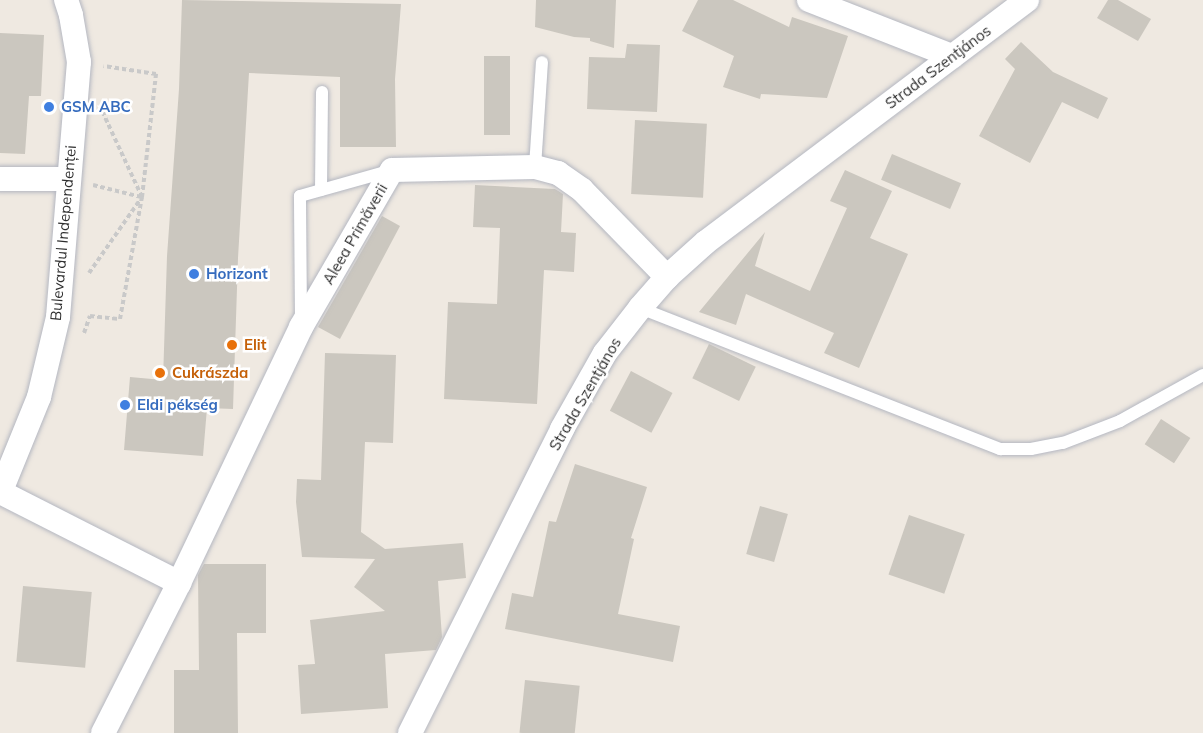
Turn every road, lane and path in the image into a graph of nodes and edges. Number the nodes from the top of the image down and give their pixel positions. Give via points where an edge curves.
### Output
1 (66, 0) edge
2 (809, 0) edge
3 (1027, 0) edge
4 (952, 56) junction
5 (79, 62) junction
6 (542, 62) dead end
7 (321, 92) dead end
8 (98, 103) dead end
9 (535, 167) junction
10 (392, 170) junction
11 (0, 178) edge
12 (68, 179) junction
13 (321, 190) junction
14 (142, 197) junction
15 (667, 277) junction
16 (84, 280) dead end
17 (640, 308) junction
18 (120, 319) dead end
19 (301, 327) junction
20 (1203, 375) edge
21 (0, 493) edge
22 (179, 583) junction
23 (103, 733) edge
24 (410, 733) edge

1 - 5 street, Bulevardul Independenței
2 - 4 street
3 - 4 street, Strada Szentjános
4 - 15 street, Strada Szentjános via 706,242
5 - 12 street, Bulevardul Independenței
5 - 14 path via 156,74
6 - 9 lane
7 - 13 lane
8 - 14 path
9 - 10 street, Aleea Primăverii
9 - 15 street, Aleea Primăverii via 558,173 582,190
10 - 13 lane
10 - 19 street, Aleea Primăverii
11 - 12 street
12 - 14 path
12 - 21 street, Bulevardul Independenței via 58,317 39,397
13 - 19 lane via 300,196
14 - 16 path
14 - 18 path
15 - 17 street, Strada Szentjános
17 - 20 lane via 1000,448 1031,449 1062,443 1120,421
17 - 24 street, Strada Szentjános via 605,353 562,429
19 - 22 street, Aleea Primăverii
21 - 22 street
22 - 23 street, Aleea Primăverii

